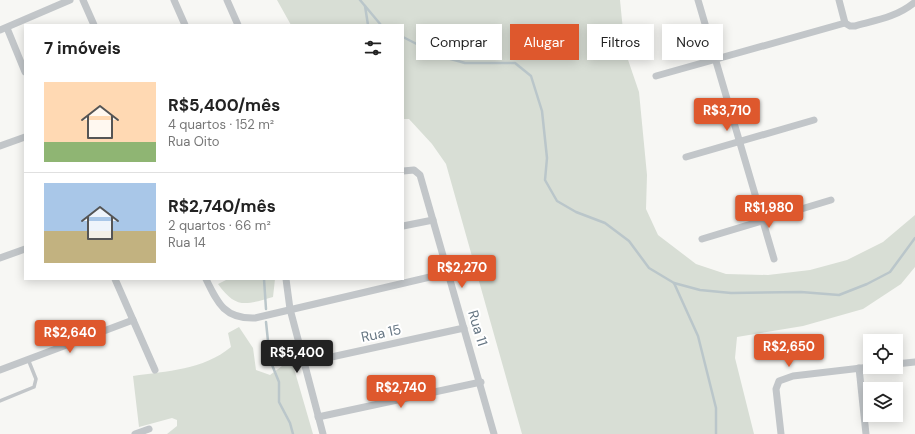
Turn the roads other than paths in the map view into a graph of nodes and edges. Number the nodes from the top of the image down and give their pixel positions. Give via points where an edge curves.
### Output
1 (70, 0) edge
2 (83, 0) edge
3 (174, 0) edge
4 (227, 0) edge
5 (698, 0) edge
6 (839, 0) edge
7 (915, 2) edge
8 (845, 23) junction
9 (94, 24) edge
10 (185, 24) edge
11 (238, 24) edge
12 (705, 24) edge
13 (4, 29) edge
14 (723, 57) edge
15 (712, 60) edge
16 (716, 60) edge
17 (24, 70) edge
18 (656, 76) dead end
19 (814, 120) dead end
20 (24, 137) edge
21 (740, 141) junction
22 (0, 146) edge
23 (686, 157) dead end
24 (406, 170) edge
25 (831, 200) dead end
26 (433, 220) junction
27 (763, 221) junction
28 (404, 226) edge
29 (702, 239) dead end
30 (24, 249) edge
31 (0, 258) edge
32 (774, 259) dead end
33 (447, 273) junction
34 (115, 280) edge
35 (206, 280) edge
36 (286, 280) edge
37 (290, 309) junction
38 (133, 320) junction
39 (464, 328) junction
40 (28, 360) junction
41 (915, 362) edge
42 (304, 363) junction
43 (903, 363) edge
44 (859, 368) junction
45 (863, 368) edge
46 (0, 370) edge
47 (155, 370) dead end
48 (481, 382) junction
49 (0, 401) edge
50 (318, 417) junction
51 (149, 429) dead end
52 (135, 434) edge
53 (323, 434) edge
54 (494, 434) edge
55 (781, 434) edge
56 (866, 434) edge

1 - 13 street
2 - 9 street
3 - 10 street
4 - 11 street
5 - 12 street
6 - 8 street
7 - 8 street via 892,17 855,26
8 - 14 street
13 - 17 street
15 - 18 street
16 - 21 street
19 - 21 street
20 - 22 street
21 - 23 street
21 - 27 street
24 - 26 street, Rua 11 via 418,171 420,174
25 - 27 street
26 - 28 street
26 - 33 street, Rua 11
27 - 29 street
27 - 32 street
30 - 31 street
33 - 37 street
33 - 39 street, Rua 11
34 - 38 street
35 - 37 street via 214,298 230,314 242,318 256,318
36 - 37 street
37 - 42 street
38 - 40 street
38 - 47 street
39 - 42 street, Rua 15
39 - 48 street, Rua 11
40 - 46 street
40 - 49 lane via 36,380 35,385
41 - 43 street
42 - 50 street
44 - 45 street
44 - 55 street via 779,380 776,389
44 - 56 street
48 - 50 street
48 - 54 street, Rua 11
50 - 53 street
51 - 52 street

